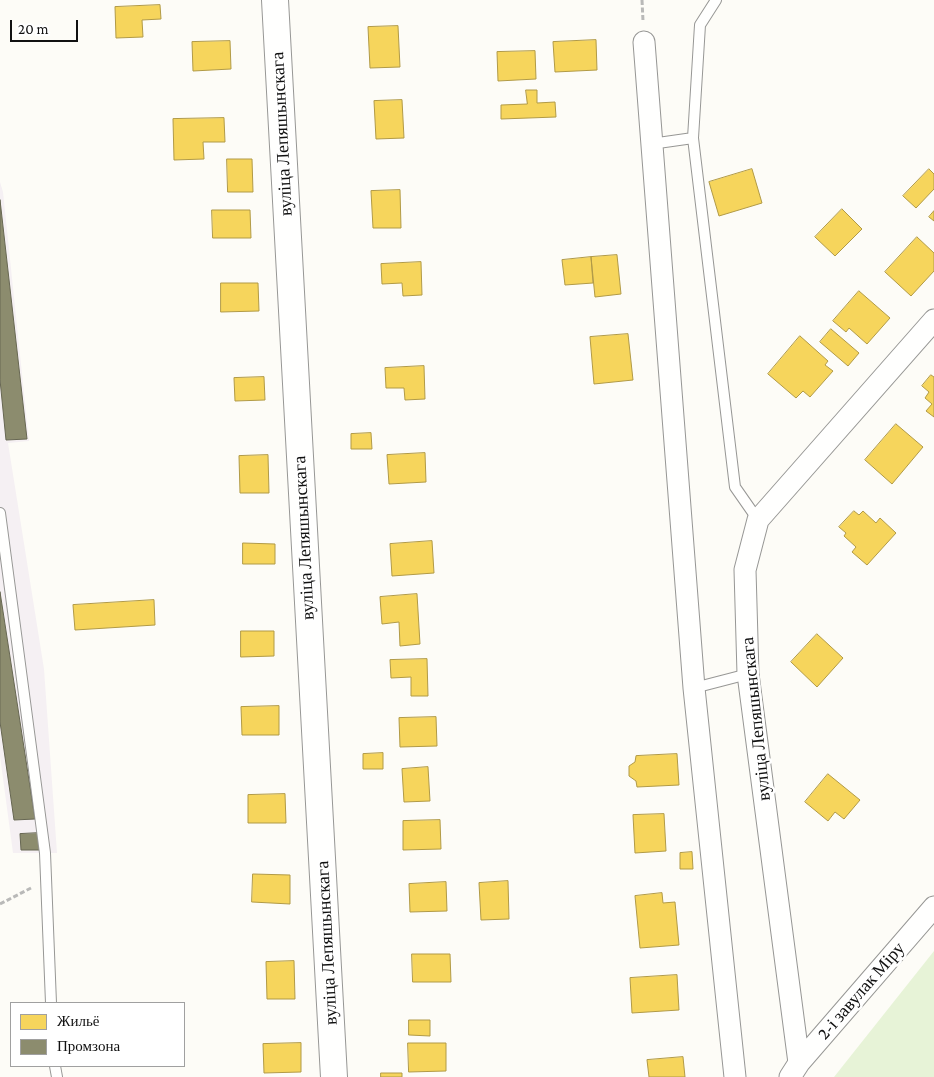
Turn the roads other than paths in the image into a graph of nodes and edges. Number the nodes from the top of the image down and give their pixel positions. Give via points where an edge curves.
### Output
1 (275, 0) edge
2 (716, 0) edge
3 (644, 42) dead end
4 (693, 138) junction
5 (651, 144) junction
6 (934, 320) edge
7 (0, 512) edge
8 (758, 520) junction
9 (748, 674) junction
10 (694, 688) junction
11 (934, 907) edge
12 (51, 1002) edge
13 (794, 1070) edge
14 (334, 1077) edge
15 (735, 1077) edge

1 - 14 street, вуліца Лепяшынскага
2 - 4 lane via 700,25
3 - 5 street
4 - 5 lane
4 - 8 lane via 735,487
5 - 10 street
6 - 8 street, вуліца Лепяшынскага
7 - 12 lane via 45,853
8 - 9 street, вуліца Лепяшынскага via 745,570
9 - 10 lane
9 - 13 street, вуліца Лепяшынскага
10 - 15 street
11 - 13 street, 2-і завулак Міру

